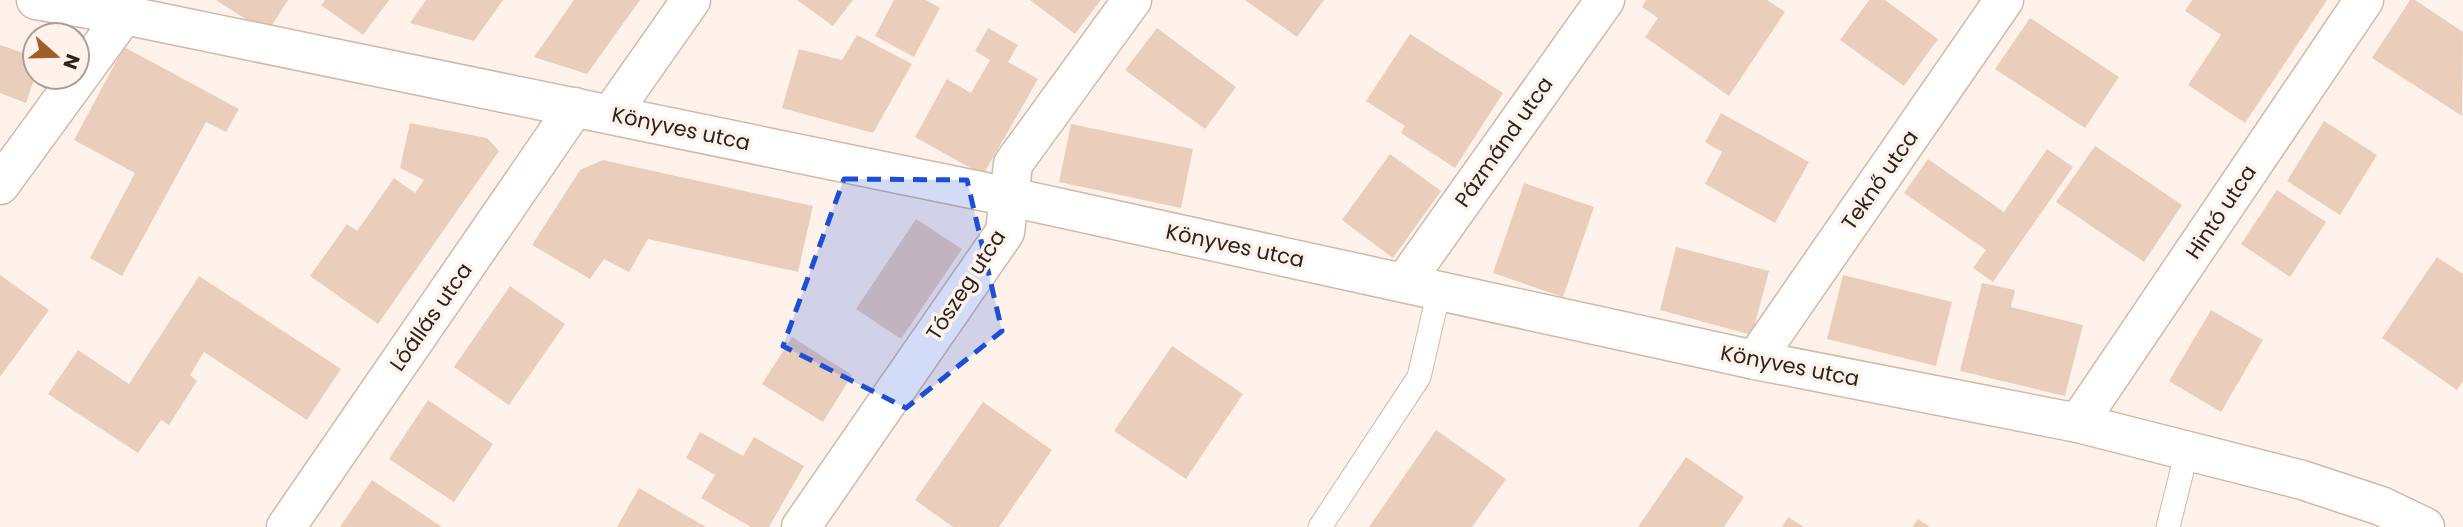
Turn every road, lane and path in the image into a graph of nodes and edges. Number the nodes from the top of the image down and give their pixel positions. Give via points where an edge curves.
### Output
1 (36, 0) edge
2 (691, 0) edge
3 (1132, 0) edge
4 (1605, 0) edge
5 (2004, 0) edge
6 (2364, 0) edge
7 (124, 16) junction
8 (593, 111) junction
9 (0, 185) edge
10 (1010, 197) junction
11 (1421, 287) junction
12 (1755, 360) junction
13 (2078, 423) junction
14 (2187, 451) junction
15 (286, 527) edge
16 (801, 527) edge
17 (1320, 527) edge
18 (2168, 527) edge
19 (2425, 527) edge

1 - 7 street, Könyves utca
2 - 8 street, Lóállás utca
3 - 10 street, Tószeg utca via 1013,164
4 - 11 street, Pázmánd utca
5 - 12 street, Teknő utca
6 - 13 street, Hintó utca
7 - 8 street, Könyves utca
7 - 9 street
8 - 10 street, Könyves utca
8 - 15 street, Lóállás utca
10 - 11 street, Könyves utca
10 - 16 street, Tószeg utca via 1005,232
11 - 12 street, Könyves utca
11 - 17 lane via 1419,377
12 - 13 street, Könyves utca
13 - 14 street, Könyves utca
14 - 18 lane
14 - 19 street, Könyves utca via 2302,480 2381,506

